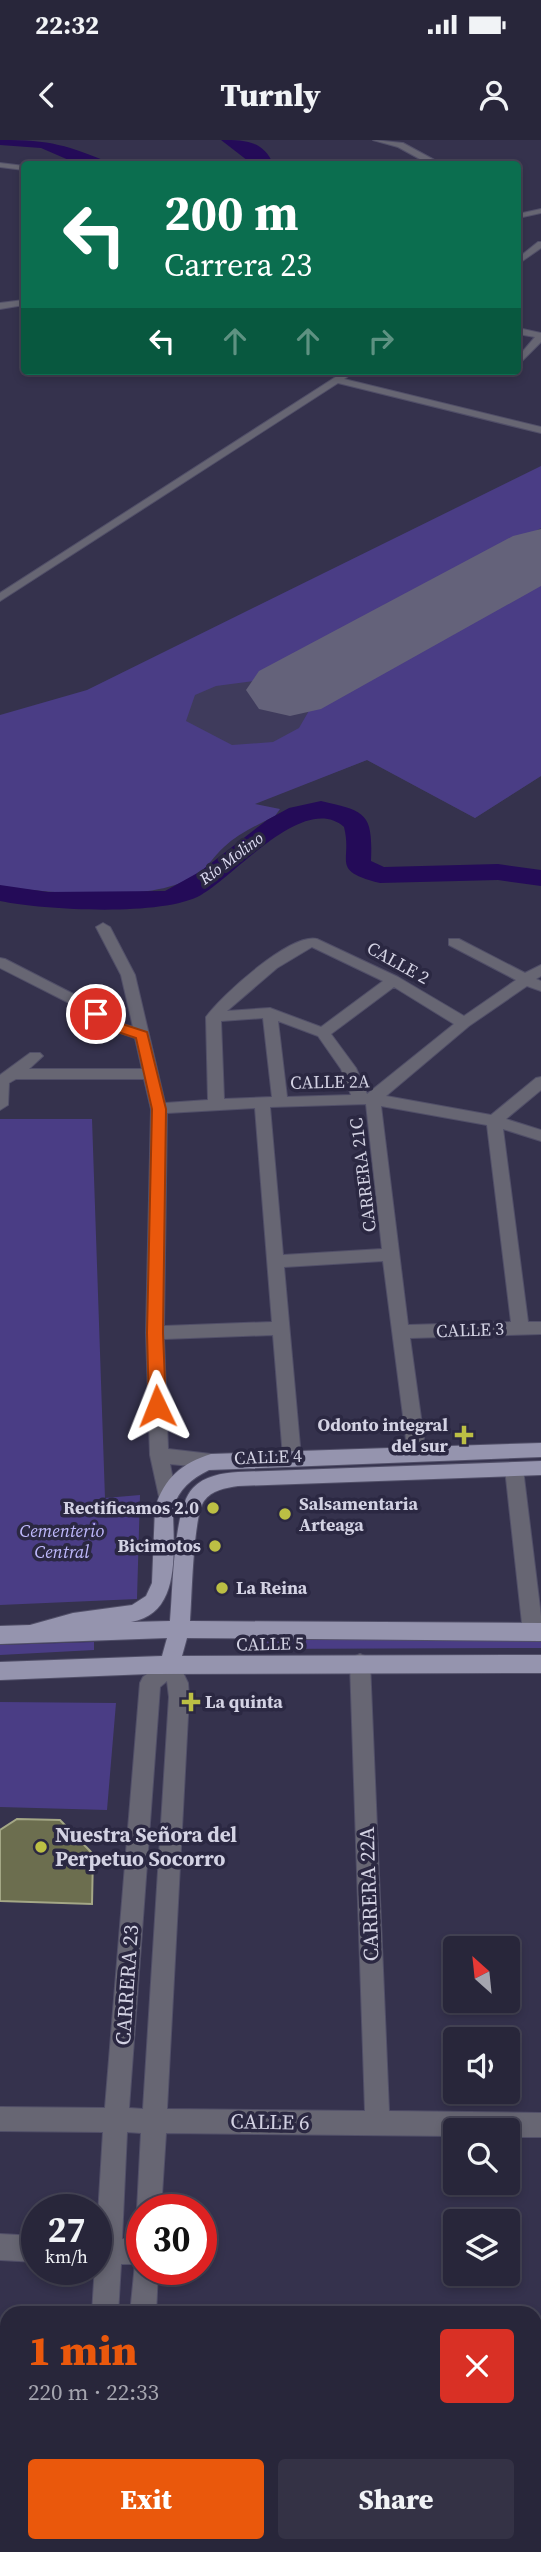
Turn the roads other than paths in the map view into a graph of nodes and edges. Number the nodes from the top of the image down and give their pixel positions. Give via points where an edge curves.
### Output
1 (377, 140) edge
2 (432, 161) edge
3 (0, 165) edge
4 (21, 168) edge
5 (541, 211) edge
6 (521, 216) edge
7 (541, 244) edge
8 (529, 251) junction
9 (521, 253) edge
10 (521, 259) edge
11 (21, 303) edge
12 (0, 306) edge
13 (521, 332) edge
14 (522, 358) dead end
15 (344, 375) edge
16 (336, 380) junction
17 (541, 430) edge
18 (0, 598) edge
19 (103, 927) dead end
20 (454, 942) dead end
21 (0, 962) edge
22 (541, 969) edge
23 (393, 980) junction
24 (534, 983) edge
25 (270, 1013) junction
26 (213, 1017) junction
27 (464, 1023) junction
28 (323, 1033) junction
29 (142, 1035) junction
30 (35, 1056) dead end
31 (14, 1074) junction
32 (150, 1074) junction
33 (541, 1082) edge
34 (367, 1099) junction
35 (271, 1102) junction
36 (216, 1104) junction
37 (0, 1105) edge
38 (159, 1109) junction
39 (494, 1121) junction
40 (541, 1136) edge
41 (391, 1255) junction
42 (275, 1261) junction
43 (281, 1328) junction
44 (520, 1328) junction
45 (541, 1328) edge
46 (400, 1332) junction
47 (155, 1333) junction
48 (541, 1450) edge
49 (417, 1454) junction
50 (159, 1455) junction
51 (292, 1457) junction
52 (211, 1461) junction
53 (541, 1468) edge
54 (514, 1469) junction
55 (207, 1486) joint
56 (167, 1496) junction
57 (179, 1629) junction
58 (537, 1632) edge
59 (27, 1634) junction
60 (0, 1635) edge
61 (360, 1663) junction
62 (541, 1664) edge
63 (170, 1666) junction
64 (0, 1671) edge
65 (0, 2119) edge
66 (116, 2121) junction
67 (156, 2121) junction
68 (377, 2124) junction
69 (541, 2125) edge
70 (108, 2194) edge
71 (150, 2194) edge
72 (0, 2247) edge
73 (21, 2248) edge
74 (104, 2285) edge
75 (144, 2285) edge
76 (105, 2306) edge
77 (143, 2306) edge

1 - 2 street via 400,145
3 - 4 street
5 - 6 street
7 - 8 street
8 - 9 street
8 - 10 street
11 - 12 street
13 - 14 street via 541,336
15 - 16 street
16 - 17 street
16 - 18 street
19 - 29 street via 128,975
20 - 24 street
21 - 29 street via 82,1004 111,1025
22 - 24 street, CARRERA 21C
23 - 26 street, CALLE 2 via 312,942 234,995
23 - 27 street, CALLE 2
23 - 28 street
24 - 27 street, CARRERA 21C
25 - 26 street
25 - 28 street
25 - 35 street
26 - 36 street
27 - 34 street, CARRERA 21C
28 - 34 street
29 - 32 street
30 - 31 street
31 - 32 street
31 - 37 street via 2,1080
32 - 38 street
33 - 39 street
34 - 35 street, CALLE 2A
34 - 39 street, CALLE 2A
34 - 41 street, CARRERA 21C
35 - 36 street, CALLE 2A
35 - 42 street
36 - 38 street, CALLE 2A
38 - 47 street
39 - 40 street, CALLE 2A
39 - 44 street
41 - 42 street
41 - 46 street, CARRERA 21C
42 - 43 street
43 - 47 street
43 - 51 street
44 - 45 street, CALLE 3
44 - 46 street, CALLE 3
46 - 49 street, CARRERA 21C
47 - 50 street
48 - 49 main road, CALLE 4
49 - 51 main road, CALLE 4
50 - 52 street
50 - 56 street
51 - 52 main road, CALLE 4
52 - 56 main road via 183,1475
53 - 54 main road, CALLE 4
54 - 55 main road, CALLE 4 via 238,1479
54 - 58 street
55 - 57 main road, CARRERA 23 via 192,1501 189,1514
56 - 59 main road, CALLE 5 via 162,1583 153,1602 136,1613 74,1621
57 - 58 main road, CALLE 5
57 - 59 main road, CALLE 5
57 - 63 main road, CARRERA 23
59 - 60 main road, CALLE 5
61 - 62 main road, CALLE 5
61 - 63 main road, CALLE 5
61 - 68 street, CARRERA 22A
63 - 64 main road, CALLE 5
63 - 66 street, CARRERA 23 via 150,1684
63 - 67 street, CARRERA 23 via 178,1697
65 - 66 street, CALLE 6
66 - 67 street, CALLE 6
66 - 70 street, CARRERA 23
67 - 68 street, CALLE 6
67 - 71 street, CARRERA 23
68 - 69 street, CALLE 6
72 - 73 street
74 - 76 street, CARRERA 23
75 - 77 street

